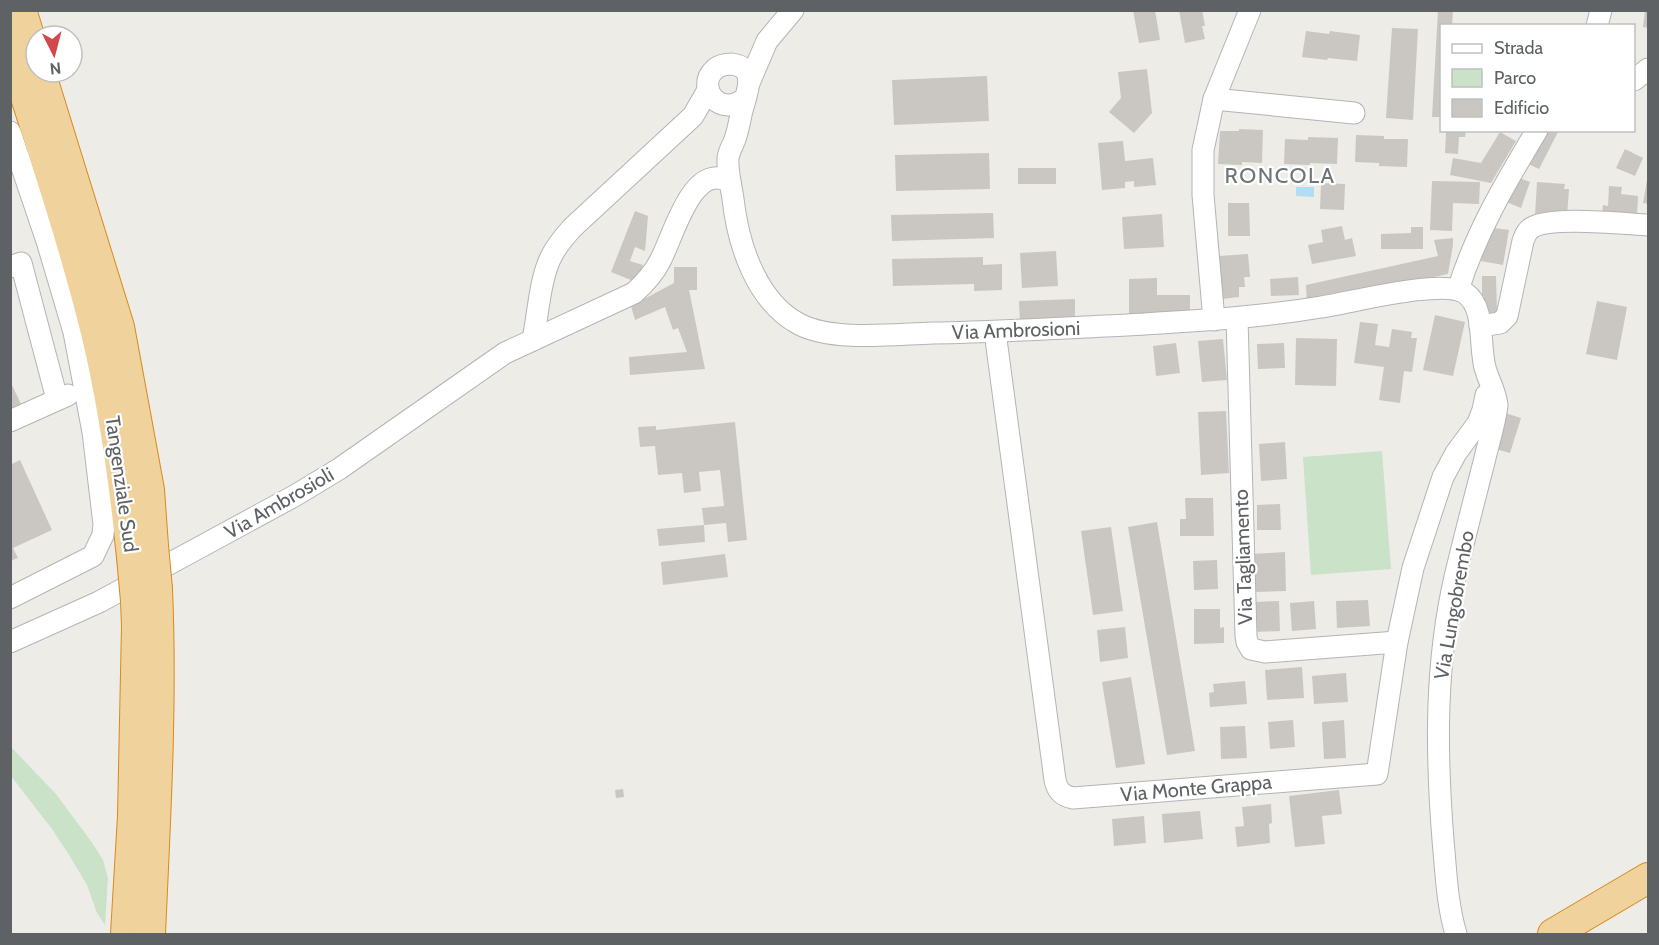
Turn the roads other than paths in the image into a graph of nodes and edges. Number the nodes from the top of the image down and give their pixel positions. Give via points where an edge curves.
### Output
1 (793, 10) edge
2 (1250, 10) edge
3 (767, 41) junction
4 (10, 47) edge
5 (730, 64) junction
6 (1648, 69) edge
7 (1635, 79) edge
8 (10, 84) edge
9 (44, 84) edge
10 (1215, 99) junction
11 (732, 100) junction
12 (1354, 113) dead end
13 (10, 132) edge
14 (1536, 132) edge
15 (730, 182) junction
16 (1648, 225) edge
17 (68, 234) junction
18 (10, 267) edge
19 (1458, 290) junction
20 (1237, 318) junction
21 (1215, 320) junction
22 (1480, 326) junction
23 (995, 332) junction
24 (533, 340) junction
25 (1486, 371) junction
26 (85, 387) junction
27 (57, 399) junction
28 (10, 421) edge
29 (143, 552) junction
30 (146, 595) junction
31 (10, 598) edge
32 (10, 642) edge
33 (1396, 642) junction
34 (1648, 878) edge
35 (1648, 901) edge
36 (126, 934) edge
37 (150, 934) edge
38 (1456, 934) edge
39 (1552, 934) edge
40 (1593, 934) edge

1 - 3 street
2 - 10 street
3 - 5 street
3 - 11 street
4 - 17 highway, Tangenziale Sud
5 - 11 street via 748,76
5 - 11 street via 713,71 708,83
6 - 7 street
8 - 17 highway via 43,184
9 - 29 highway, Tangenziale Sud via 119,327 149,490
10 - 12 street
10 - 21 street via 1204,143 1203,167
11 - 15 street, Via Ambrosioni via 736,137 728,153
11 - 24 street via 693,116 557,246 546,269
13 - 26 street via 74,332
14 - 19 street via 1492,207
15 - 23 street, Via Ambrosioni via 737,226 752,270 771,300 797,323 817,332 842,335
15 - 24 street via 714,177 699,184 658,265 634,293
16 - 22 street via 1572,222 1533,227 1523,241 1507,316 1500,323
17 - 29 highway, Tangenziale Sud via 96,332 126,494
18 - 27 street via 21,263
19 - 20 street, Via Ambrosioni via 1405,292
19 - 22 street, Via Lungobrembo via 1474,303
20 - 21 street, Via Ambrosioni
20 - 33 street, Via Tagliamento via 1245,636 1249,646 1271,652
21 - 23 street, Via Ambrosioni
22 - 25 street, Via Lungobrembo
23 - 33 street, Via Monte Grappa via 1055,780 1062,794 1078,798 1377,774
24 - 32 street, Via Ambrosioli via 499,357 306,489 99,602
25 - 33 street, Via Monte Grappa via 1482,414 1443,477 1413,568
25 - 38 street, Via Lungobrembo via 1494,389 1496,408 1453,591 1439,697 1440,799
26 - 27 street
26 - 31 street via 103,535 93,556
27 - 28 street
29 - 30 highway, Tangenziale Sud, bridge
30 - 36 highway, Tangenziale Sud via 137,626
30 - 37 highway, Tangenziale Sud via 159,639
34 - 39 highway
35 - 40 highway

